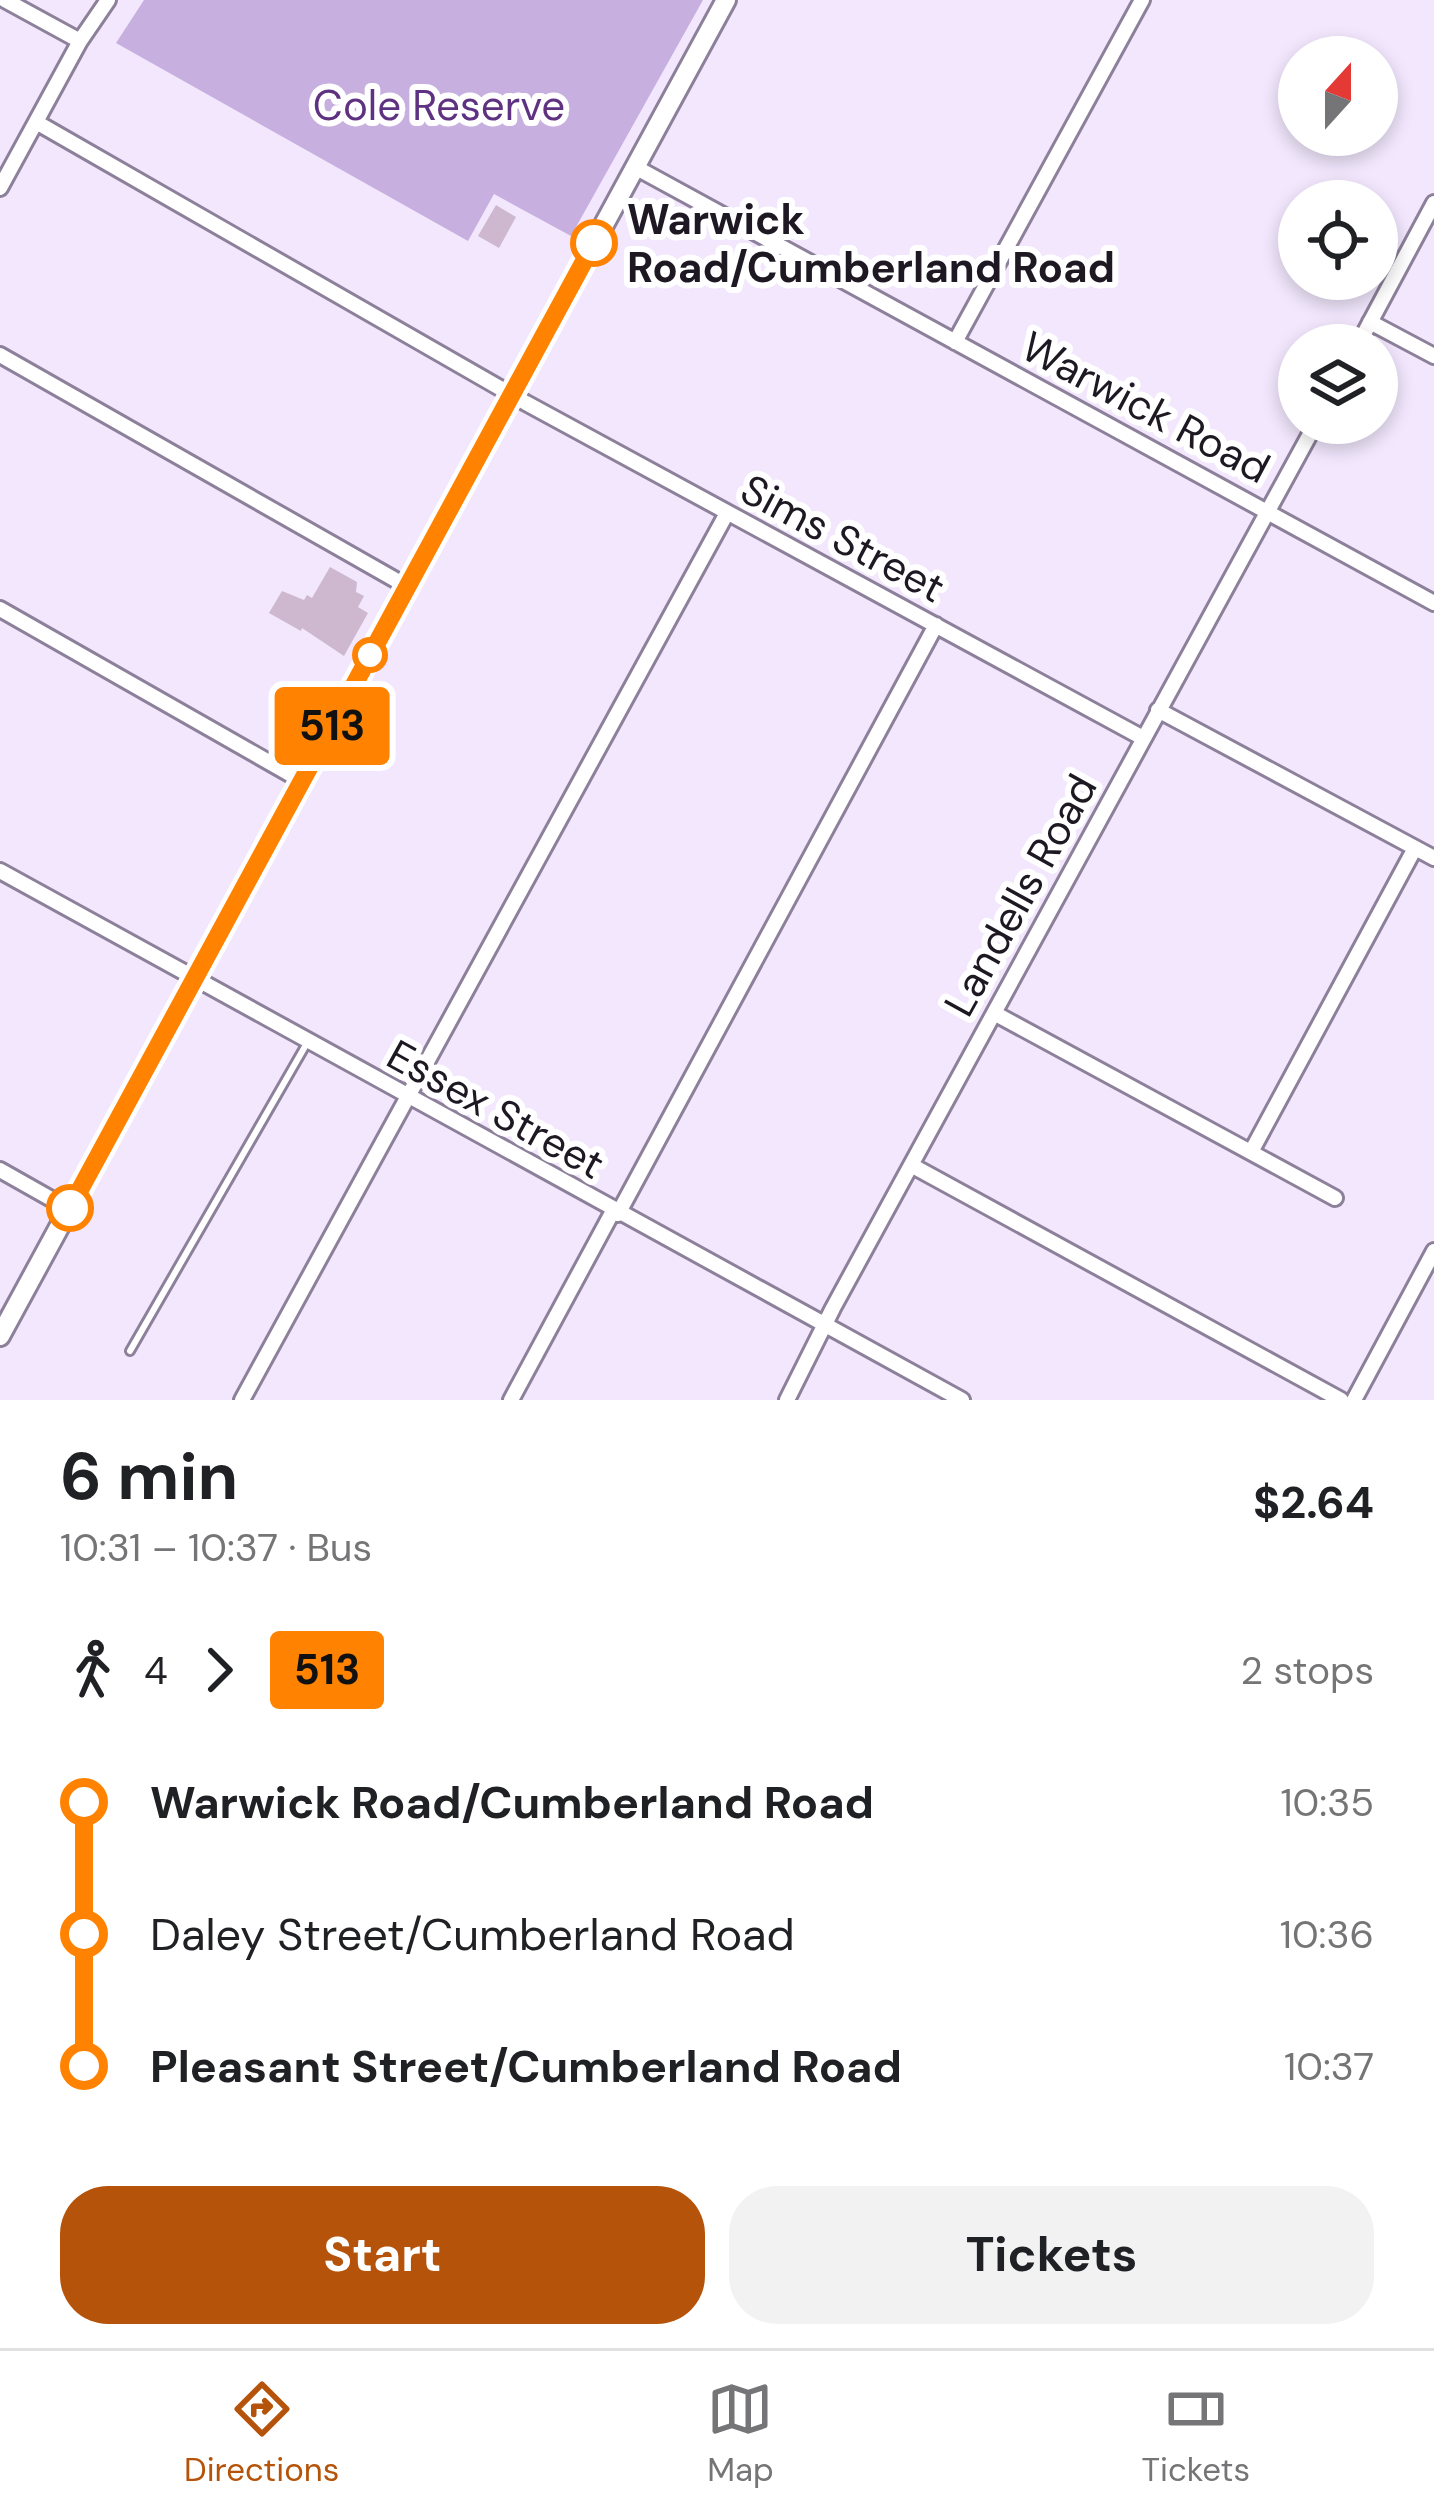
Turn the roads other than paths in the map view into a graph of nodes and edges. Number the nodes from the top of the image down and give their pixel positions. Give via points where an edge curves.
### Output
1 (5, 0) edge
2 (108, 0) edge
3 (726, 0) edge
4 (1142, 0) edge
5 (80, 41) junction
6 (36, 122) junction
7 (635, 167) junction
8 (0, 188) edge
9 (1434, 203) edge
10 (1370, 322) joint
11 (956, 342) junction
12 (0, 355) edge
13 (1434, 356) edge
14 (512, 394) junction
15 (1305, 444) edge
16 (1268, 511) junction
17 (727, 513) junction
18 (408, 587) junction
19 (1434, 603) edge
20 (0, 609) edge
21 (936, 626) junction
22 (1158, 710) junction
23 (1143, 738) junction
24 (302, 781) junction
25 (1415, 848) junction
26 (1434, 858) edge
27 (0, 871) edge
28 (193, 980) junction
29 (994, 1013) junction
30 (307, 1043) junction
31 (407, 1097) junction
32 (1251, 1152) junction
33 (910, 1165) junction
34 (0, 1170) edge
35 (1335, 1198) dead end
36 (69, 1209) junction
37 (616, 1213) junction
38 (1434, 1251) edge
39 (824, 1327) junction
40 (0, 1336) edge
41 (130, 1351) dead end
42 (242, 1400) edge
43 (511, 1400) edge
44 (787, 1400) edge
45 (962, 1400) edge
46 (1341, 1400) edge
47 (1354, 1400) edge

1 - 5 street
2 - 5 street
3 - 7 main road
4 - 11 street
5 - 6 street
6 - 8 street
6 - 14 street, Sims Street
7 - 11 street, Warwick Road
7 - 14 main road
9 - 10 street
10 - 13 street
11 - 16 street, Warwick Road
12 - 18 street
14 - 17 street, Sims Street
14 - 18 main road
15 - 16 street, Landells Road
16 - 19 street, Warwick Road
16 - 22 street, Landells Road
17 - 21 street, Sims Street
17 - 31 street
18 - 24 main road
20 - 24 street
21 - 23 street, Sims Street
21 - 37 street
22 - 23 street, Landells Road
22 - 25 street
23 - 29 street, Landells Road
24 - 28 main road
25 - 26 street
25 - 32 street
27 - 28 street, Essex Street
28 - 30 street, Essex Street
28 - 36 main road
29 - 32 street
29 - 33 street, Landells Road
30 - 31 street, Essex Street
30 - 41 lane
31 - 37 street, Essex Street
31 - 42 street
32 - 35 street
33 - 39 street, Landells Road
33 - 46 street
34 - 36 street
36 - 40 main road
37 - 39 street, Essex Street
37 - 43 street
38 - 47 street
39 - 44 street, Landells Road
39 - 45 street, Essex Street

